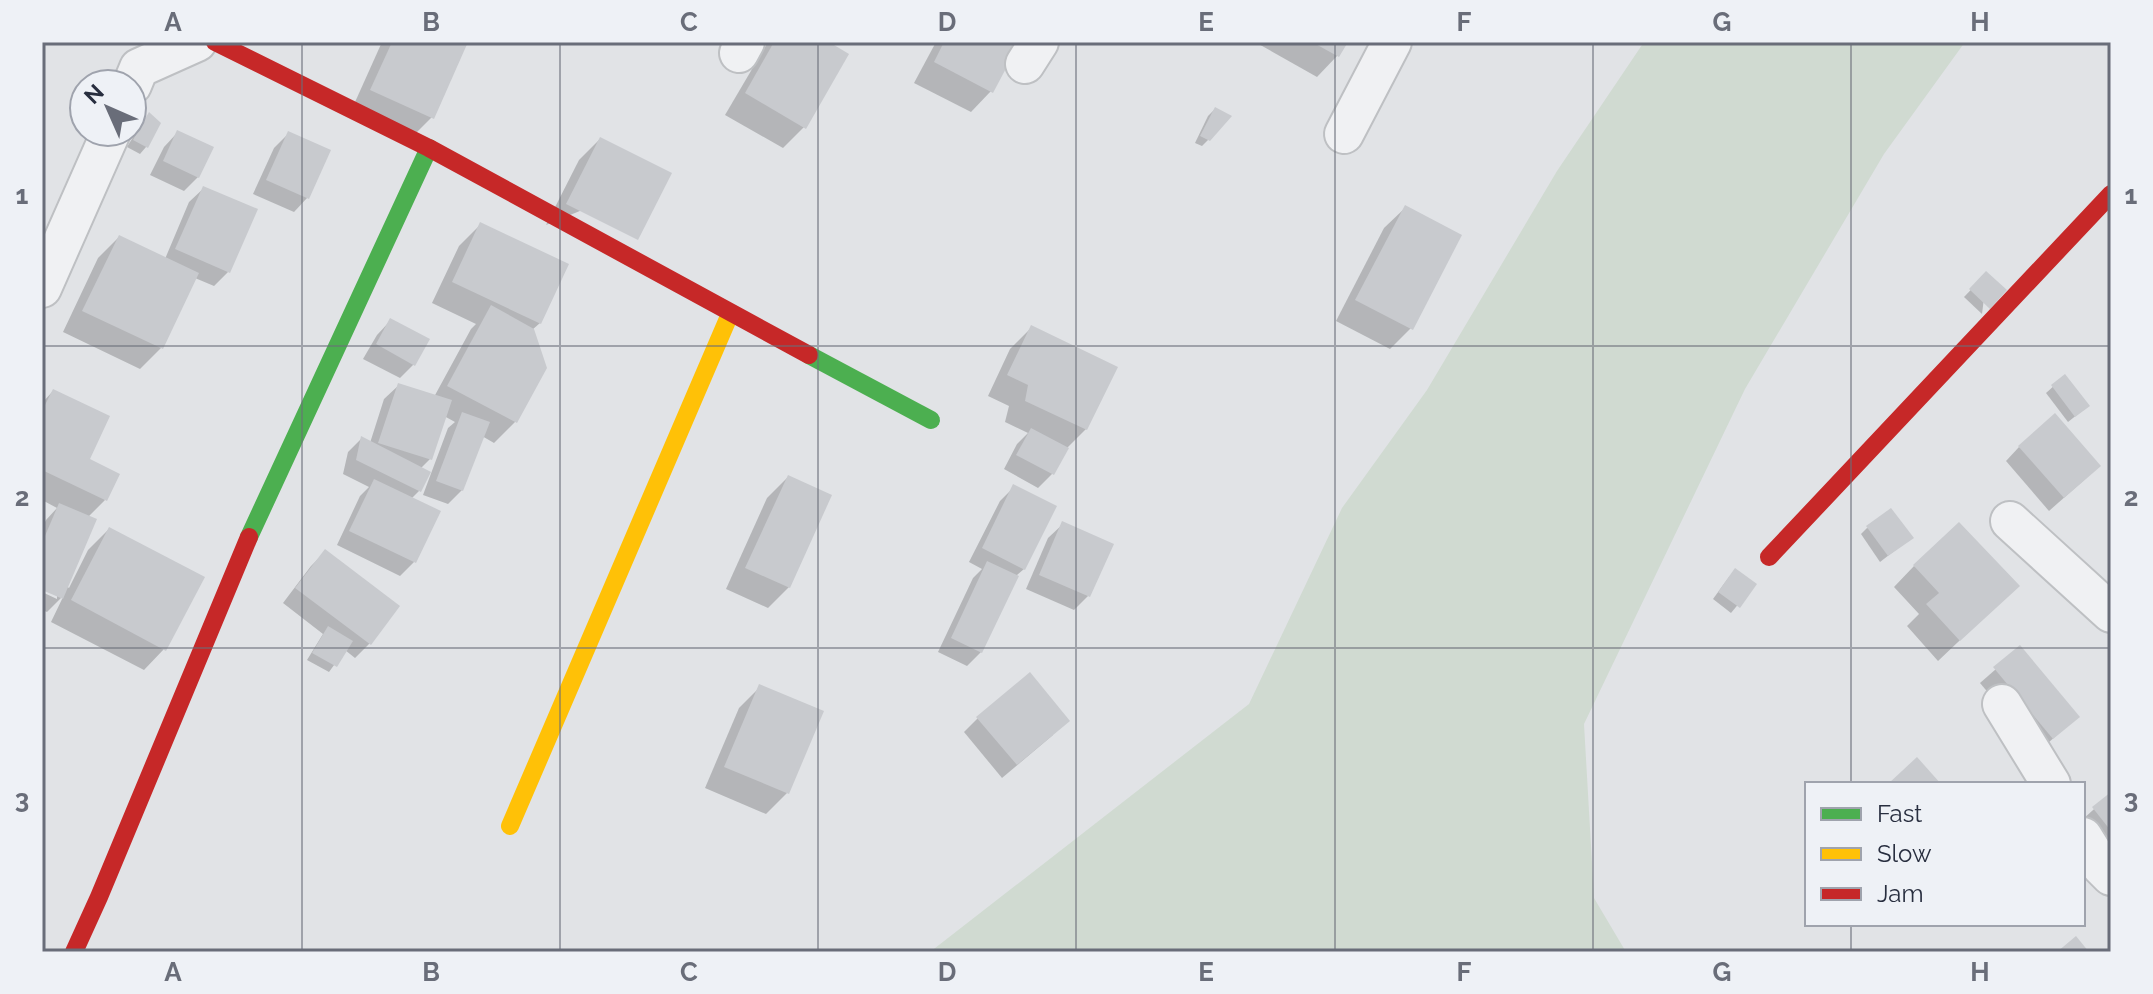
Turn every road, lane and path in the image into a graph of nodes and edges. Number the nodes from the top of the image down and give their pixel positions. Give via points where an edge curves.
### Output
1 (197, 42) edge
2 (215, 42) edge
3 (1392, 42) edge
4 (139, 68) edge
5 (1344, 134) dead end
6 (104, 148) edge
7 (429, 148) junction
8 (2111, 194) edge
9 (42, 288) edge
10 (730, 314) junction
11 (931, 420) dead end
12 (2010, 521) dead end
13 (1769, 557) dead end
14 (2111, 613) edge
15 (2002, 704) dead end
16 (2050, 782) edge
17 (510, 826) dead end
18 (2085, 840) edge
19 (2111, 876) edge
20 (74, 952) edge

1 - 4 street
2 - 7 street
3 - 5 street
6 - 9 street
7 - 10 street
7 - 20 street via 234,571
8 - 13 street
10 - 11 street
10 - 17 street
12 - 14 street
15 - 16 street
18 - 19 street

